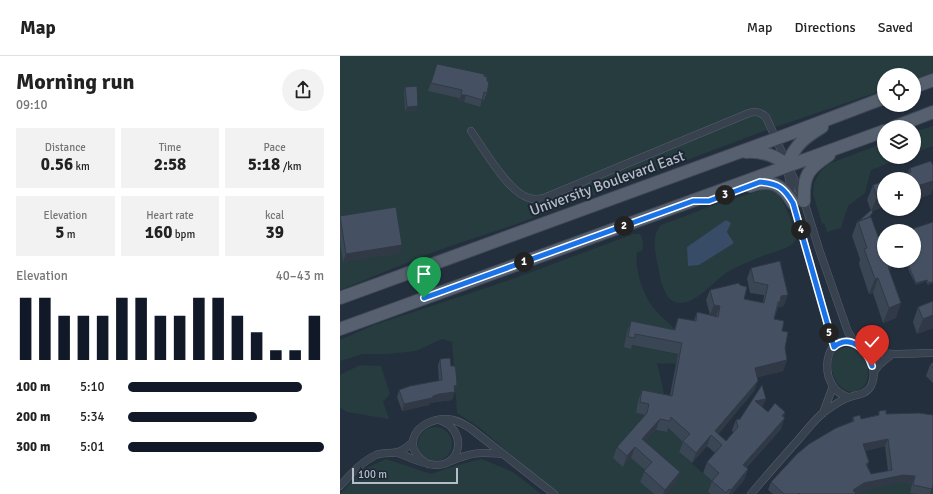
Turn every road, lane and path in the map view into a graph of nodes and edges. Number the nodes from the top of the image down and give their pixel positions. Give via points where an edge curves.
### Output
1 (933, 80) edge
2 (921, 84) edge
3 (877, 100) edge
4 (847, 111) junction
5 (933, 112) edge
6 (912, 120) edge
7 (471, 131) dead end
8 (877, 133) edge
9 (777, 138) junction
10 (850, 143) junction
11 (728, 156) junction
12 (787, 165) junction
13 (693, 201) junction
14 (798, 202) junction
15 (340, 298) edge
16 (340, 329) edge
17 (858, 346) junction
18 (834, 347) junction
19 (933, 352) edge
20 (892, 354) junction
21 (874, 372) junction
22 (833, 386) junction
23 (848, 397) junction
24 (823, 413) junction
25 (439, 420) junction
26 (413, 442) junction
27 (396, 452) junction
28 (504, 454) junction
29 (449, 461) junction
30 (428, 464) junction
31 (340, 486) edge
32 (554, 494) edge
33 (751, 494) edge

1 - 2 main road
3 - 4 main road, University Boulevard East
4 - 9 main road, University Boulevard East
4 - 12 main road via 804,138
5 - 6 main road
7 - 9 street via 511,186 525,197 536,200 749,113 761,113 766,117
8 - 10 main road
9 - 11 main road, University Boulevard East
9 - 12 street
10 - 12 main road
10 - 14 main road via 818,162 810,170
11 - 12 main road via 747,152 764,153
11 - 15 main road, University Boulevard East
12 - 13 main road
12 - 14 street
12 - 14 street
13 - 14 main road via 709,201 760,182 782,188
13 - 16 main road
14 - 17 street via 819,249 848,332
14 - 18 street
17 - 18 street via 846,341
17 - 20 street via 881,354
17 - 21 street via 870,358
18 - 22 street via 827,364
19 - 20 street
20 - 21 street
21 - 23 street via 868,389 861,395
22 - 23 street via 839,393
22 - 24 street
23 - 24 street
24 - 33 street
25 - 26 street via 422,425 417,430
25 - 28 street via 459,422
25 - 29 street via 452,427 459,441 458,449
26 - 27 street
26 - 30 street via 417,455
27 - 30 street
27 - 31 street via 374,456 353,470
28 - 29 street via 481,452
28 - 32 street
29 - 30 street via 442,465

